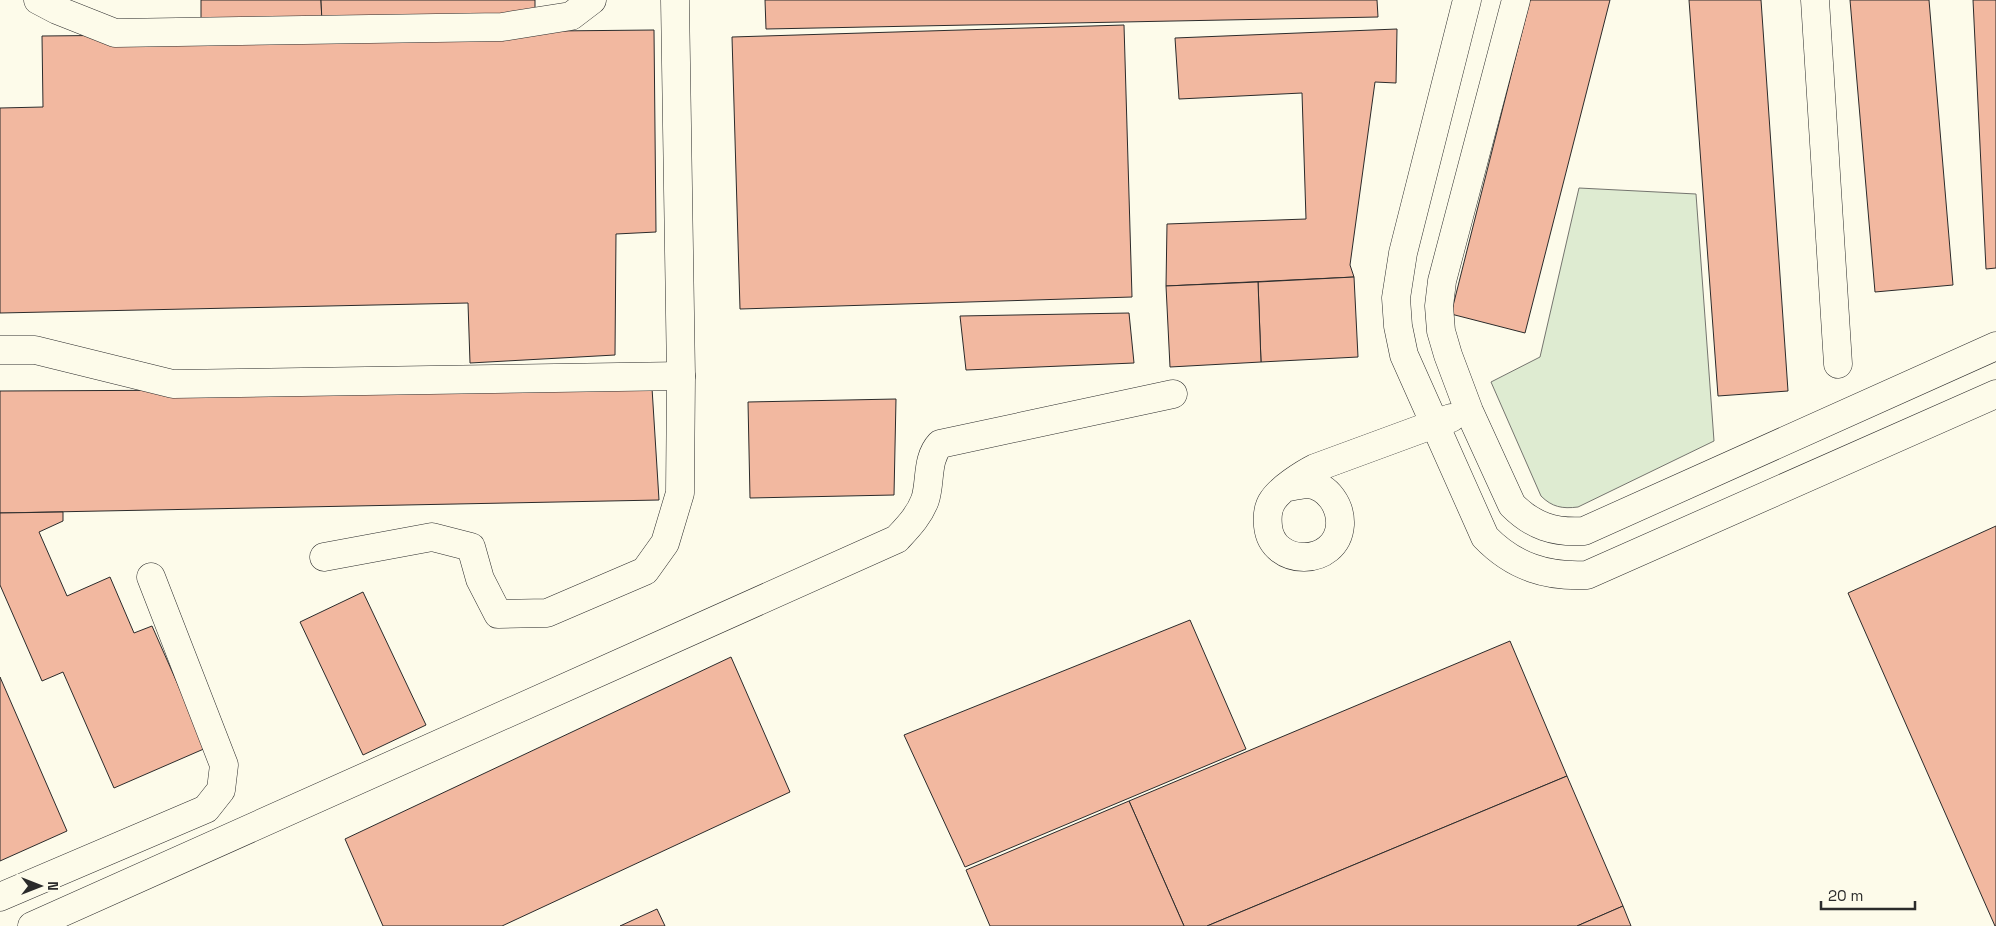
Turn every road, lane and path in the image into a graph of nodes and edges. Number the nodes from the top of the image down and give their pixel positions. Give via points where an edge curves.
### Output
1 (38, 0) edge
2 (592, 0) edge
3 (674, 0) edge
4 (1467, 0) edge
5 (1516, 0) edge
6 (1815, 0) edge
7 (1996, 346) edge
8 (0, 350) edge
9 (1838, 364) dead end
10 (681, 376) junction
11 (1173, 394) dead end
12 (1996, 394) edge
13 (1469, 411) junction
14 (1434, 424) junction
15 (1687, 484) junction
16 (1289, 487) dead end
17 (1705, 523) junction
18 (324, 557) dead end
19 (151, 577) dead end
20 (0, 897) edge
21 (32, 926) edge

1 - 2 street via 115,33 502,27 571,16
3 - 10 street
4 - 14 street via 1403,253 1396,298 1404,355
5 - 13 street via 1442,281 1439,306 1441,331
6 - 9 street
7 - 15 street
8 - 10 street via 35,350 173,384
10 - 18 street via 680,493 665,544 645,571 547,613 498,614 480,579 471,546 432,537
11 - 21 street via 940,444 933,452 925,500 914,521 897,539
12 - 17 street
13 - 14 street
13 - 15 street via 1512,505 1534,524 1548,529 1584,531
14 - 16 street via 1314,468
14 - 17 street via 1485,537 1496,549 1524,566 1544,573 1587,575
15 - 17 street
19 - 20 street via 224,764 221,790 206,809

